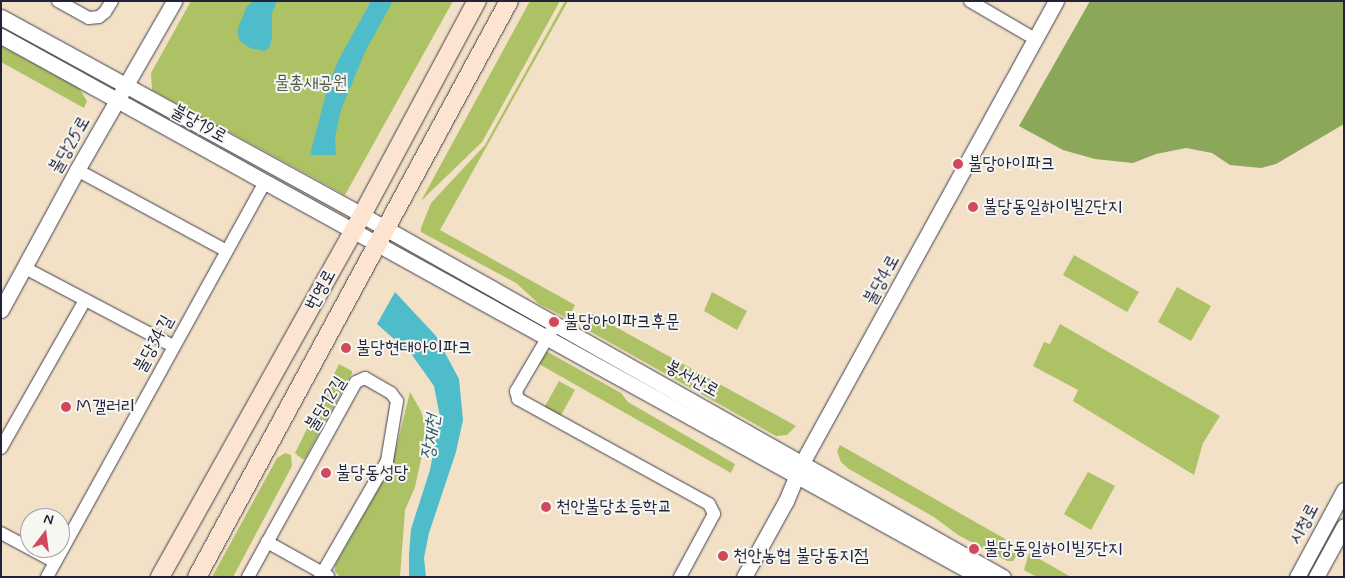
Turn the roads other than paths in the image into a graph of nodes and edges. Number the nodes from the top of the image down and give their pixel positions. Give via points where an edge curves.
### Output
1 (58, 1) edge
2 (112, 1) edge
3 (174, 1) edge
4 (477, 1) edge
5 (509, 1) edge
6 (970, 1) edge
7 (1056, 1) edge
8 (1, 17) edge
9 (1, 36) edge
10 (1036, 39) junction
11 (126, 85) junction
12 (118, 100) junction
13 (77, 170) junction
14 (265, 182) junction
15 (358, 223) junction
16 (383, 237) junction
17 (227, 251) junction
18 (25, 268) junction
19 (85, 300) junction
20 (1, 310) edge
21 (556, 324) junction
22 (547, 338) junction
23 (174, 346) junction
24 (1, 448) edge
25 (800, 470) junction
26 (1344, 490) edge
27 (1344, 527) edge
28 (1, 533) edge
29 (266, 542) junction
30 (55, 562) junction
31 (324, 575) edge
32 (47, 577) edge
33 (160, 577) edge
34 (197, 577) edge
35 (248, 577) edge
36 (680, 577) edge
37 (744, 577) edge
38 (980, 577) edge
39 (1003, 577) edge
40 (1297, 577) edge
41 (1316, 577) edge

1 - 2 street via 89,18 105,12
3 - 11 street, 불당25로
4 - 15 main road, 번영로
5 - 16 main road, 번영로
6 - 10 street
7 - 10 street, 불당4로
8 - 11 street, 불당19로
9 - 12 street, 불당19로
10 - 25 street, 불당4로
11 - 12 street, 불당25로
11 - 15 street, 불당19로
12 - 13 street, 불당25로
12 - 14 street, 불당19로
13 - 17 street
13 - 18 street, 불당25로
14 - 15 street, 불당19로
14 - 17 street, 불당34길
15 - 16 street, 봉서산로
15 - 33 main road, 번영로
16 - 21 street, 봉서산로
16 - 22 street, 봉서산로
16 - 34 main road, 번영로
17 - 23 street, 불당34길
18 - 19 street
18 - 20 street, 불당25로
19 - 23 street
19 - 24 street
21 - 22 street
21 - 25 street, 봉서산로
22 - 25 street, 봉서산로
22 - 36 street via 516,391 518,400 709,504 714,514
23 - 30 street, 불당34길
25 - 37 street, 불당4로
25 - 38 street, 봉서산로
25 - 39 street, 봉서산로
26 - 40 street, 시청로
27 - 41 street, 시청로
28 - 30 street
29 - 31 street, 불당12길
29 - 31 street, 불당12길 via 356,382 365,378 376,382 397,401 387,462
29 - 35 street
30 - 32 street, 불당34길

